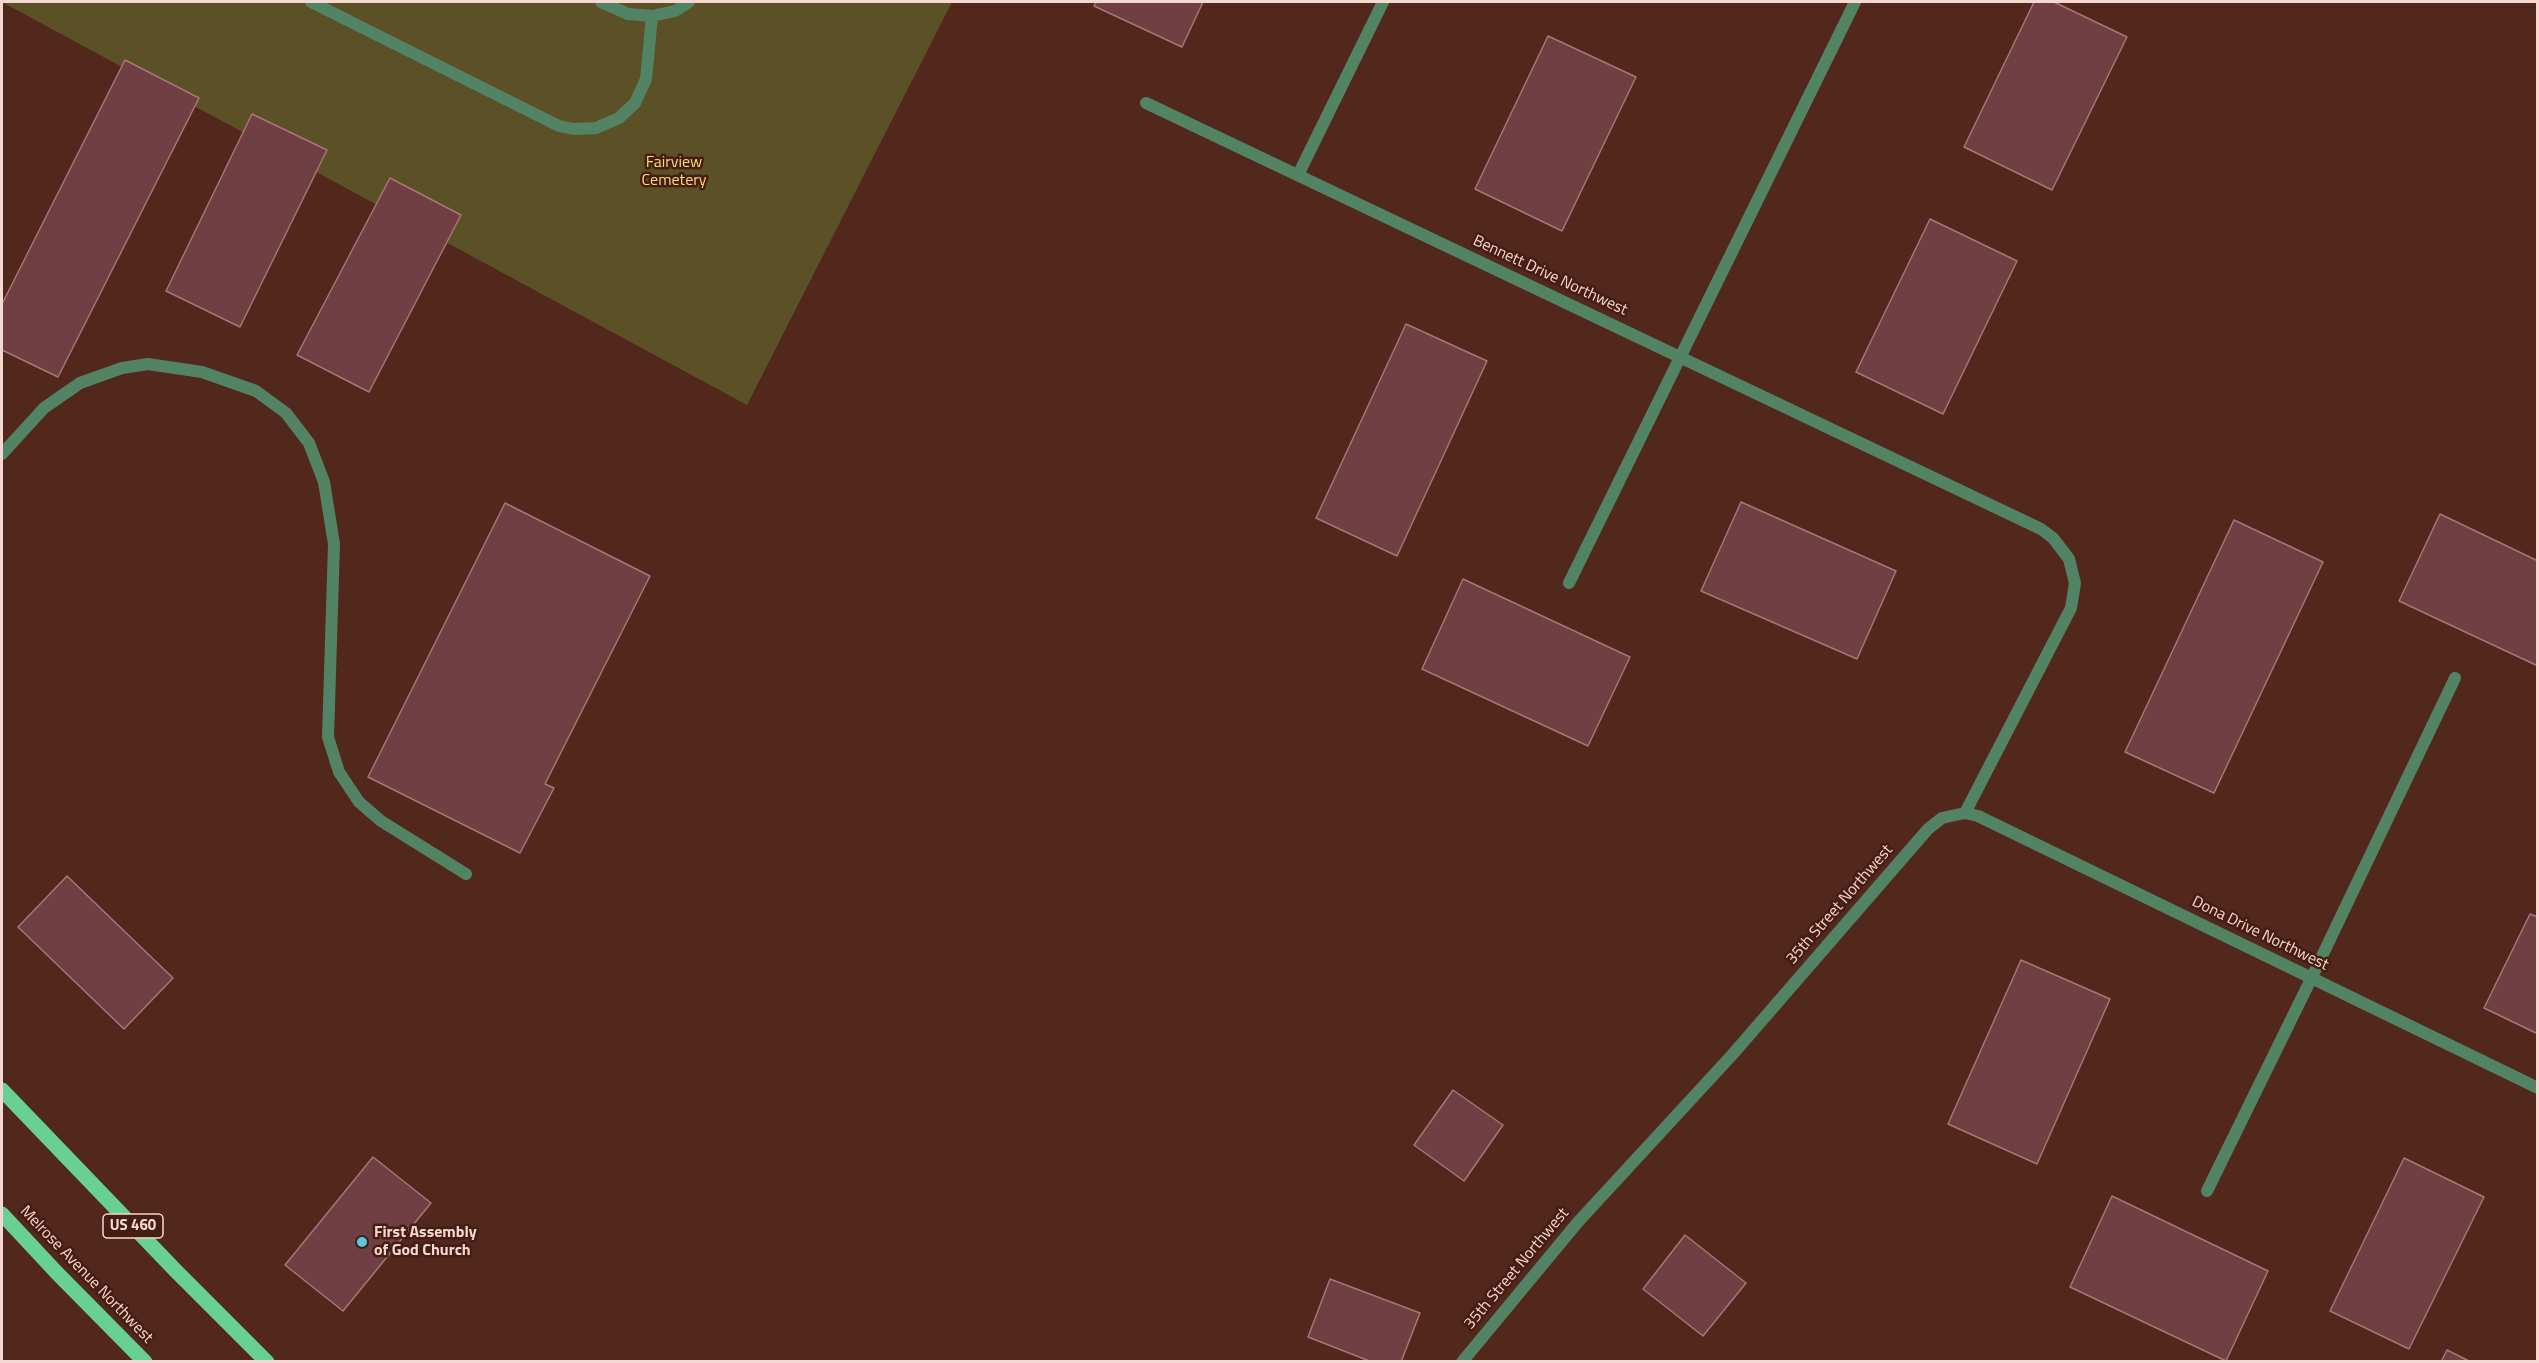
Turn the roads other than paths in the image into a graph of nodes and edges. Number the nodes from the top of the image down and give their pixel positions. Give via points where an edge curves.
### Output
1 (311, 2) edge
2 (601, 2) edge
3 (689, 2) edge
4 (1383, 2) edge
5 (1855, 2) edge
6 (652, 16) junction
7 (1146, 103) dead end
8 (1298, 175) junction
9 (1679, 356) junction
10 (2, 454) edge
11 (1569, 583) dead end
12 (2456, 678) dead end
13 (1965, 813) junction
14 (466, 874) dead end
15 (2312, 977) junction
16 (2538, 1088) edge
17 (2, 1090) edge
18 (2208, 1191) dead end
19 (2, 1214) edge
20 (145, 1362) edge
21 (267, 1362) edge
22 (1462, 1362) edge

1 - 6 street via 559,126 573,129 596,128 619,118 635,103 646,79
2 - 6 street via 628,14
3 - 6 street via 675,11
4 - 8 street
5 - 9 street
7 - 8 street, Bennett Drive Northwest
8 - 9 street, Bennett Drive Northwest
9 - 11 street
9 - 13 street, Bennett Drive Northwest via 2041,529 2068,559 2075,583 2071,608
10 - 14 street via 44,408 80,383 122,368 148,364 202,372 256,391 286,413 309,443 324,482 334,544 328,737 339,772 359,801 381,821
12 - 15 street
13 - 15 street, Dona Drive Northwest via 1989,821
13 - 22 street, 35th Street Northwest via 1942,818 1928,829 1732,1055 1578,1221
15 - 16 street, Dona Drive Northwest
15 - 18 street
17 - 21 main road, US 460
19 - 20 main road, Melrose Avenue Northwest

